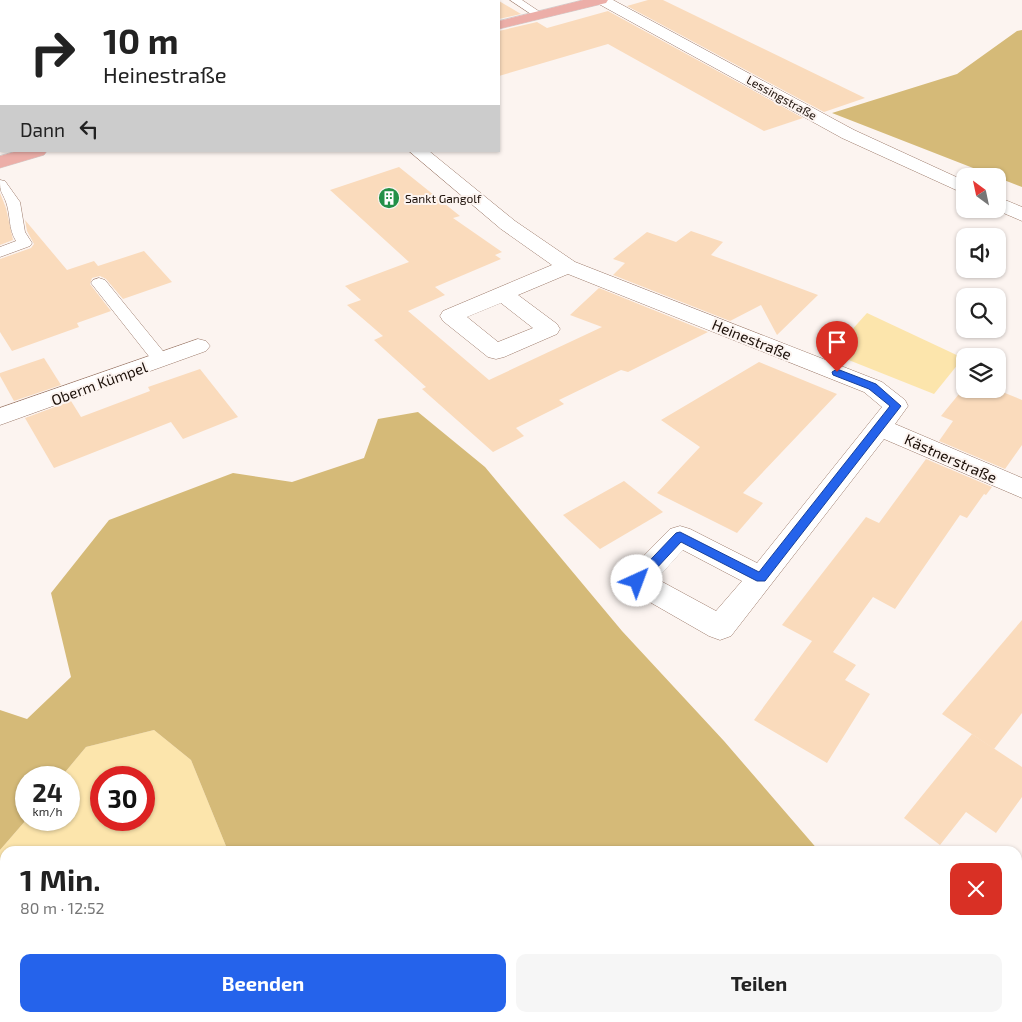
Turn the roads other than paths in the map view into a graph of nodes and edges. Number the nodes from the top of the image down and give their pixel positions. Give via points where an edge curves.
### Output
1 (515, 0) edge
2 (602, 0) edge
3 (538, 14) junction
4 (500, 25) edge
5 (35, 152) edge
6 (419, 152) edge
7 (0, 162) edge
8 (0, 184) edge
9 (956, 184) edge
10 (1006, 207) edge
11 (1022, 215) edge
12 (0, 252) edge
13 (568, 266) junction
14 (99, 283) dead end
15 (503, 294) dead end
16 (198, 346) dead end
17 (161, 360) junction
18 (0, 417) edge
19 (880, 427) junction
20 (1022, 489) edge
21 (761, 578) dead end

1 - 3 lane
2 - 3 main road
2 - 9 street, Lessingstraße via 848,134
3 - 4 main road
5 - 7 main road
6 - 13 street, Heinestraße via 508,224
8 - 12 lane via 13,202 18,232 25,243
10 - 11 street
13 - 15 street
13 - 19 street, Heinestraße via 873,387 896,406
14 - 17 lane
16 - 17 street, Oberm Kümpel
17 - 18 street, Oberm Kümpel
19 - 20 street, Kästnerstraße
19 - 21 street, Heinestraße

